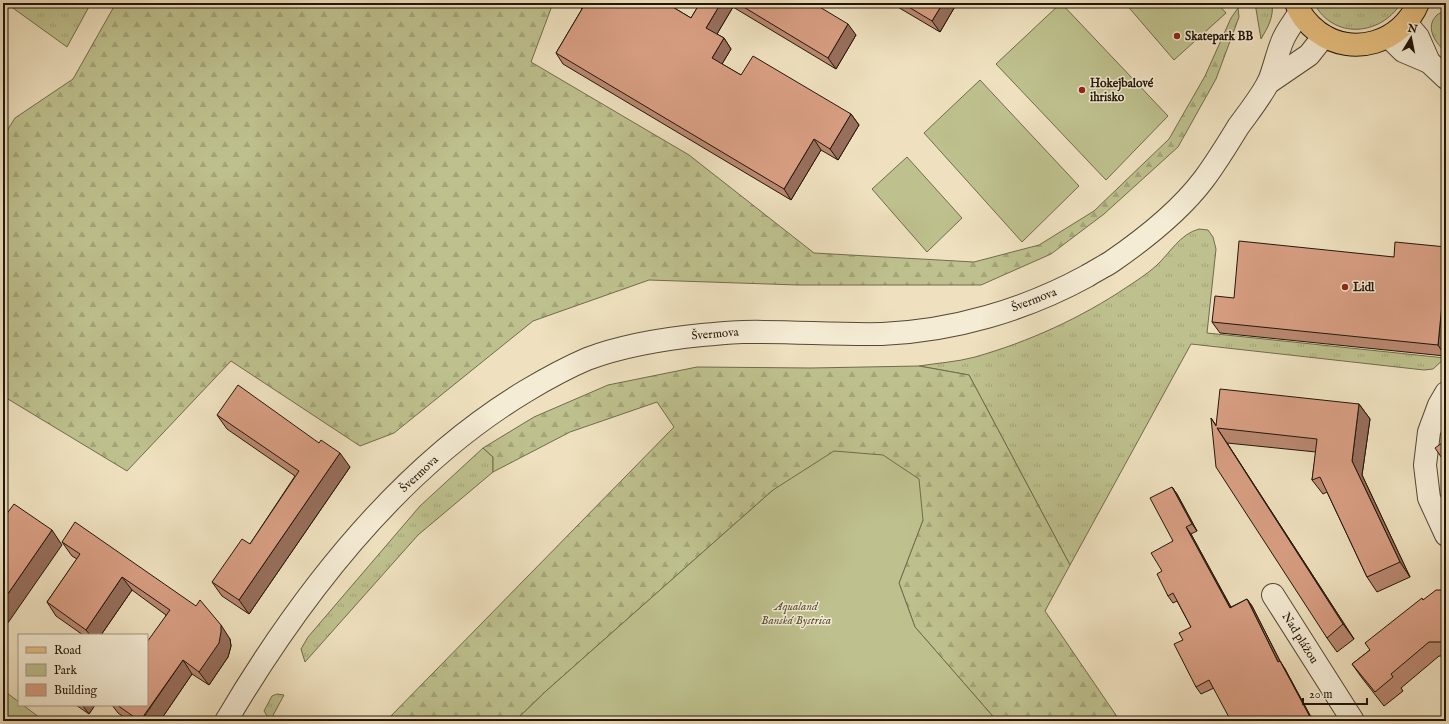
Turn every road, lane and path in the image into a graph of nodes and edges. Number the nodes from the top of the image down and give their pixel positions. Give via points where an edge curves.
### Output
1 (1418, 3) edge
2 (1298, 8) edge
3 (1406, 23) junction
4 (1324, 36) junction
5 (1389, 37) junction
6 (1429, 62) junction
7 (1446, 78) edge
8 (1268, 83) junction
9 (1446, 393) edge
10 (1446, 534) edge
11 (1273, 595) dead end
12 (226, 721) edge
13 (1353, 721) edge

1 - 3 main road
2 - 4 main road via 1313,28
2 - 8 street, Švermova via 1283,38
3 - 5 main road
3 - 6 street via 1418,37
4 - 5 main road via 1341,43 1357,45
4 - 8 street, Švermova via 1309,55
5 - 6 street via 1403,51
6 - 7 street
8 - 12 street, Švermova via 1204,178 1183,203 1108,264 1026,304 935,328 883,334 739,332 646,342 621,347 586,360 551,376 507,402 460,436 364,528 290,620
9 - 10 street via 1429,432 1425,465 1429,498
11 - 13 street, Nad plážou

